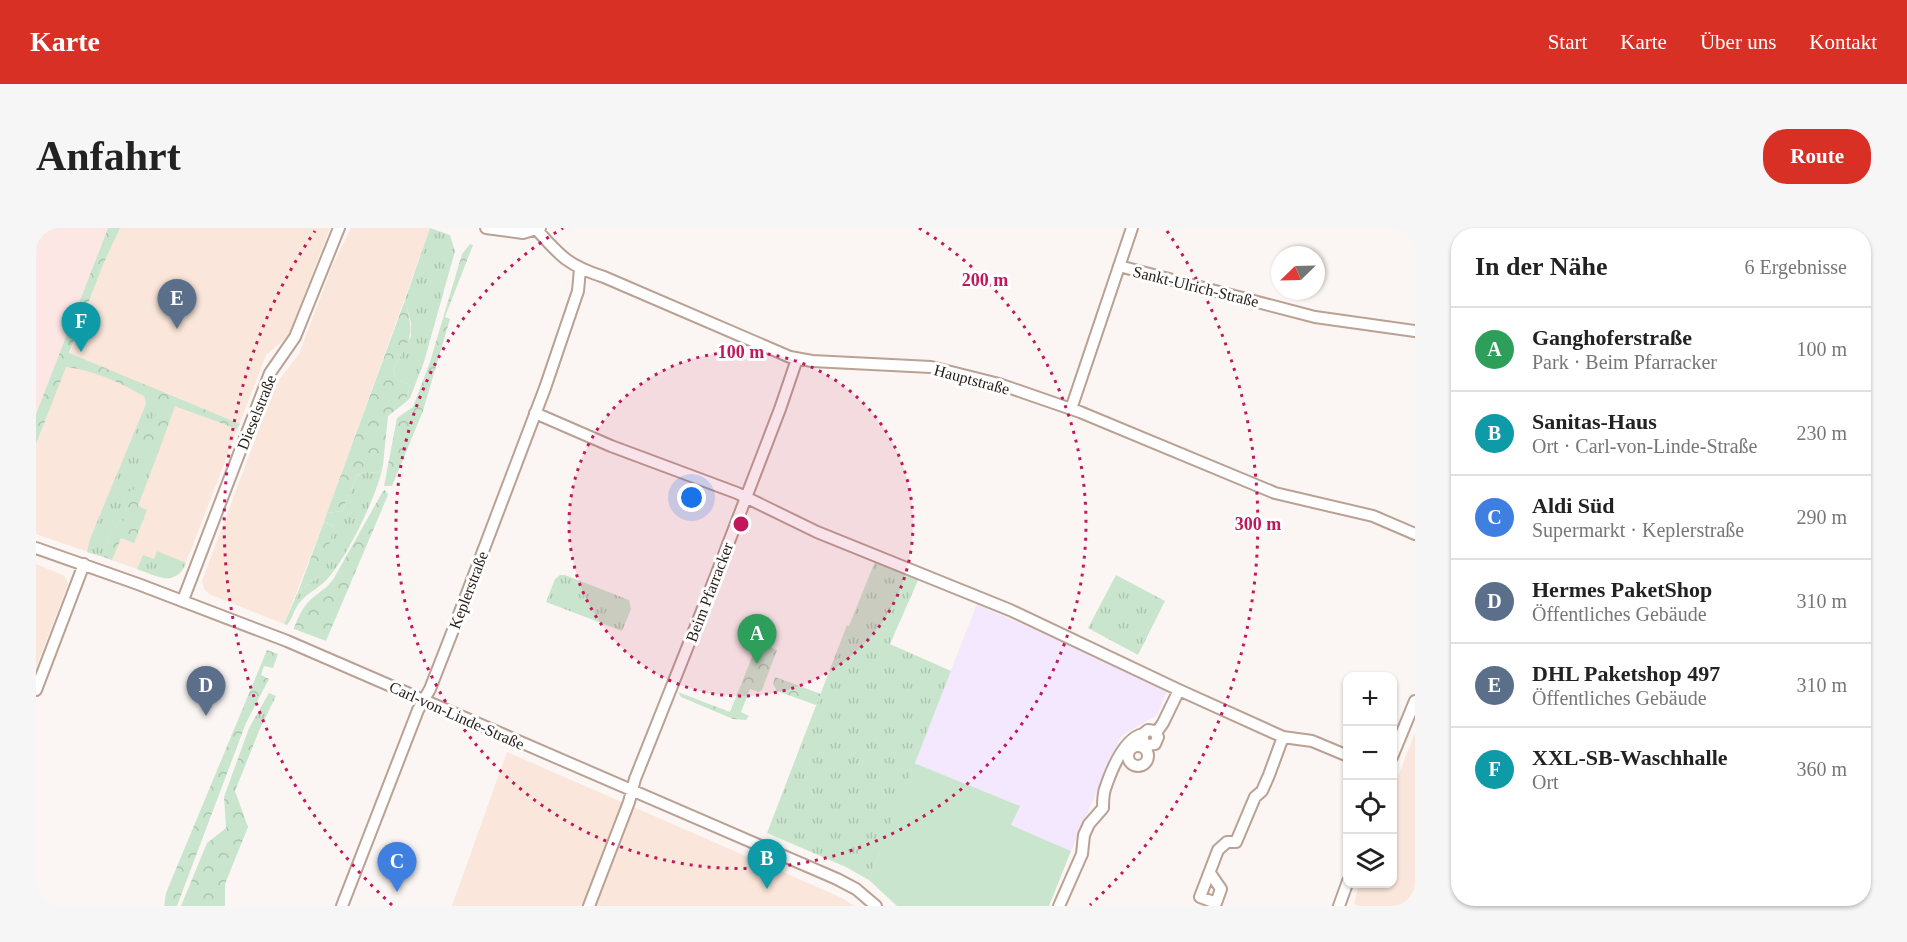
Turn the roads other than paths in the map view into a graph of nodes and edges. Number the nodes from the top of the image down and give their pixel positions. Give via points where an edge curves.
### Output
1 (339, 228) edge
2 (486, 228) edge
3 (1132, 228) edge
4 (538, 229) edge
5 (1119, 266) junction
6 (580, 269) junction
7 (1415, 330) edge
8 (797, 359) junction
9 (1071, 409) junction
10 (535, 413) junction
11 (745, 498) junction
12 (1415, 534) edge
13 (36, 548) edge
14 (84, 564) junction
15 (183, 600) junction
16 (36, 690) edge
17 (1179, 690) junction
18 (424, 700) junction
19 (1415, 701) edge
20 (1283, 737) junction
21 (1145, 742) junction
22 (1397, 745) edge
23 (1125, 752) junction
24 (1343, 754) edge
25 (632, 791) junction
26 (1210, 873) dead end
27 (1345, 888) edge
28 (872, 904) edge
29 (342, 906) edge
30 (589, 906) edge
31 (1059, 906) edge
32 (1339, 906) edge

1 - 15 street, Dieselstraße via 295,337 270,373
2 - 4 street via 523,234
3 - 5 street
4 - 6 street, Hauptstraße via 567,261
5 - 7 street, Sankt-Ulrich-Straße via 1315,316
5 - 9 street
6 - 8 street, Hauptstraße
6 - 10 street, Keplerstraße via 578,291
8 - 9 street, Hauptstraße via 930,367 999,384
8 - 11 street, Beim Pfarracker
9 - 12 street, Hauptstraße via 1275,493 1373,516
10 - 11 street
10 - 18 street, Keplerstraße
11 - 17 street via 817,532 1010,610
11 - 25 street, Beim Pfarracker
13 - 14 street, Carl-von-Linde-Straße
14 - 15 street, Carl-von-Linde-Straße
14 - 16 street
15 - 18 street, Carl-von-Linde-Straße
17 - 20 street
17 - 21 street via 1163,723 1156,733 1151,730
18 - 25 street, Carl-von-Linde-Straße
18 - 29 street, Keplerstraße
19 - 22 street
20 - 24 street via 1312,741
20 - 26 street via 1236,842 1227,842 1218,850
21 - 23 street via 1138,735
21 - 23 street via 1148,760 1142,766 1133,766
23 - 31 street via 1104,791 1103,808 1084,835 1082,854
25 - 28 street, Carl-von-Linde-Straße via 837,879
25 - 30 street, Beim Pfarracker
27 - 32 street

